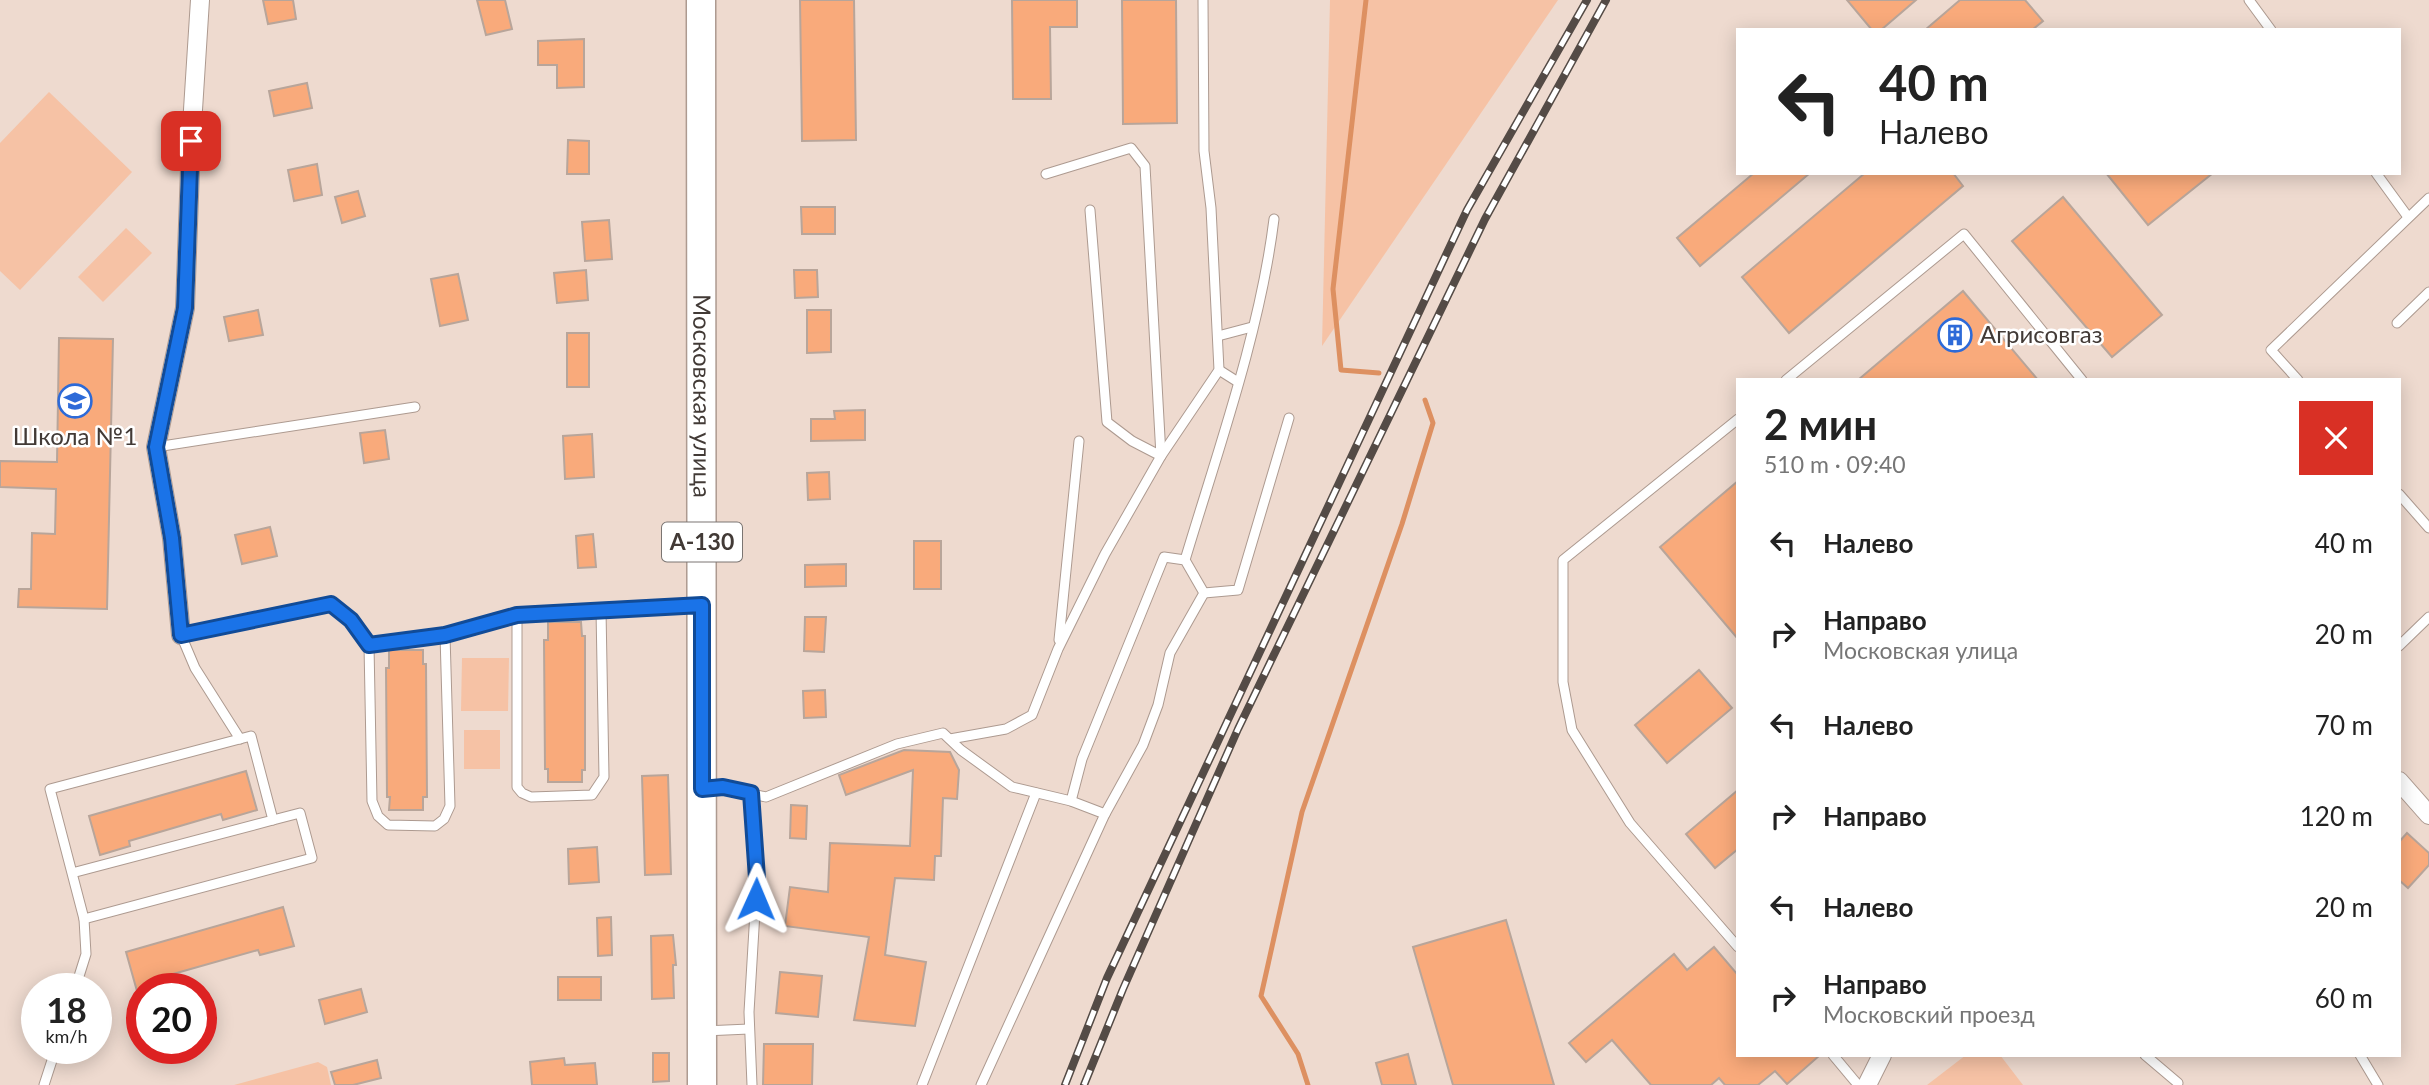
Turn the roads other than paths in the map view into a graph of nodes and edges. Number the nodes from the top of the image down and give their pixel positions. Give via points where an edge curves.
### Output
1 (200, 0) edge
2 (701, 0) edge
3 (1203, 0) edge
4 (2249, 0) edge
5 (2269, 28) edge
6 (1046, 174) dead end
7 (2377, 175) edge
8 (2429, 198) edge
9 (1090, 210) dead end
10 (2408, 217) junction
11 (1274, 219) dead end
12 (2429, 292) edge
13 (2397, 323) dead end
14 (1252, 327) junction
15 (1217, 336) junction
16 (1219, 370) junction
17 (1788, 378) edge
18 (2080, 378) edge
19 (2296, 378) edge
20 (1238, 382) junction
21 (415, 407) dead end
22 (1289, 418) dead end
23 (1736, 421) edge
24 (1080, 442) dead end
25 (156, 447) junction
26 (1161, 456) junction
27 (2401, 496) edge
28 (2429, 528) edge
29 (1185, 559) junction
30 (1204, 593) junction
31 (702, 605) junction
32 (601, 610) junction
33 (517, 615) junction
34 (2429, 617) edge
35 (181, 635) junction
36 (445, 635) junction
37 (2401, 644) edge
38 (369, 645) junction
39 (1058, 649) junction
40 (240, 738) junction
41 (950, 739) junction
42 (2401, 783) edge
43 (702, 789) junction
44 (751, 793) junction
45 (1036, 793) junction
46 (1071, 801) junction
47 (1105, 814) junction
48 (2429, 815) edge
49 (273, 820) junction
50 (72, 873) junction
51 (84, 919) junction
52 (1736, 945) edge
53 (80, 973) edge
54 (749, 1029) junction
55 (702, 1031) junction
56 (1835, 1057) edge
57 (1881, 1057) edge
58 (2147, 1057) edge
59 (2361, 1057) edge
60 (51, 1064) edge
61 (2178, 1083) dead end
62 (44, 1085) edge
63 (702, 1085) edge
64 (752, 1085) edge
65 (922, 1085) edge
66 (981, 1085) edge
67 (1858, 1085) edge
68 (1867, 1085) edge
69 (2378, 1085) edge

1 - 25 street via 185,308
2 - 31 main road, Московская улица / А-130
3 - 15 lane via 1204,151
4 - 5 lane
6 - 26 lane via 1131,148 1145,166
7 - 10 lane
8 - 10 lane
9 - 26 lane via 1107,422
10 - 19 lane via 2271,350
11 - 14 lane
12 - 13 lane
14 - 15 lane
14 - 20 lane
15 - 16 lane
16 - 20 lane
16 - 26 lane
17 - 18 lane via 1964,234
20 - 29 lane
21 - 25 lane
22 - 30 lane via 1238,590
23 - 52 lane via 1563,560 1563,682 1572,730 1630,823
24 - 39 lane
25 - 35 street via 172,538
26 - 39 lane
27 - 28 lane
29 - 30 lane
29 - 46 lane via 1164,557 1087,746
30 - 47 lane via 1170,653 1143,745
31 - 32 lane
31 - 43 main road, Московская улица / А-130
32 - 33 lane
32 - 33 lane via 604,777 592,795 531,797 517,787
33 - 36 lane
34 - 37 lane
35 - 38 lane via 331,604 351,620
35 - 40 lane via 195,668
36 - 38 lane
36 - 38 lane via 450,806 435,826 388,825 372,801
39 - 41 lane via 1032,715 1006,729
40 - 49 lane via 251,736
40 - 50 lane via 50,789
41 - 44 lane via 943,733 923,736 766,797
41 - 45 lane via 1012,788
42 - 48 street
43 - 44 lane via 723,787
43 - 55 main road, Московская улица / А-130
44 - 54 lane via 757,878
45 - 46 lane
45 - 65 lane
46 - 47 lane
47 - 66 lane
49 - 50 lane
49 - 51 lane via 300,813 312,858
50 - 51 lane
51 - 53 lane via 86,954
54 - 55 lane
54 - 64 lane
55 - 63 main road, Московская улица / А-130
56 - 67 lane
57 - 68 street
58 - 61 lane
59 - 69 lane
60 - 62 lane

